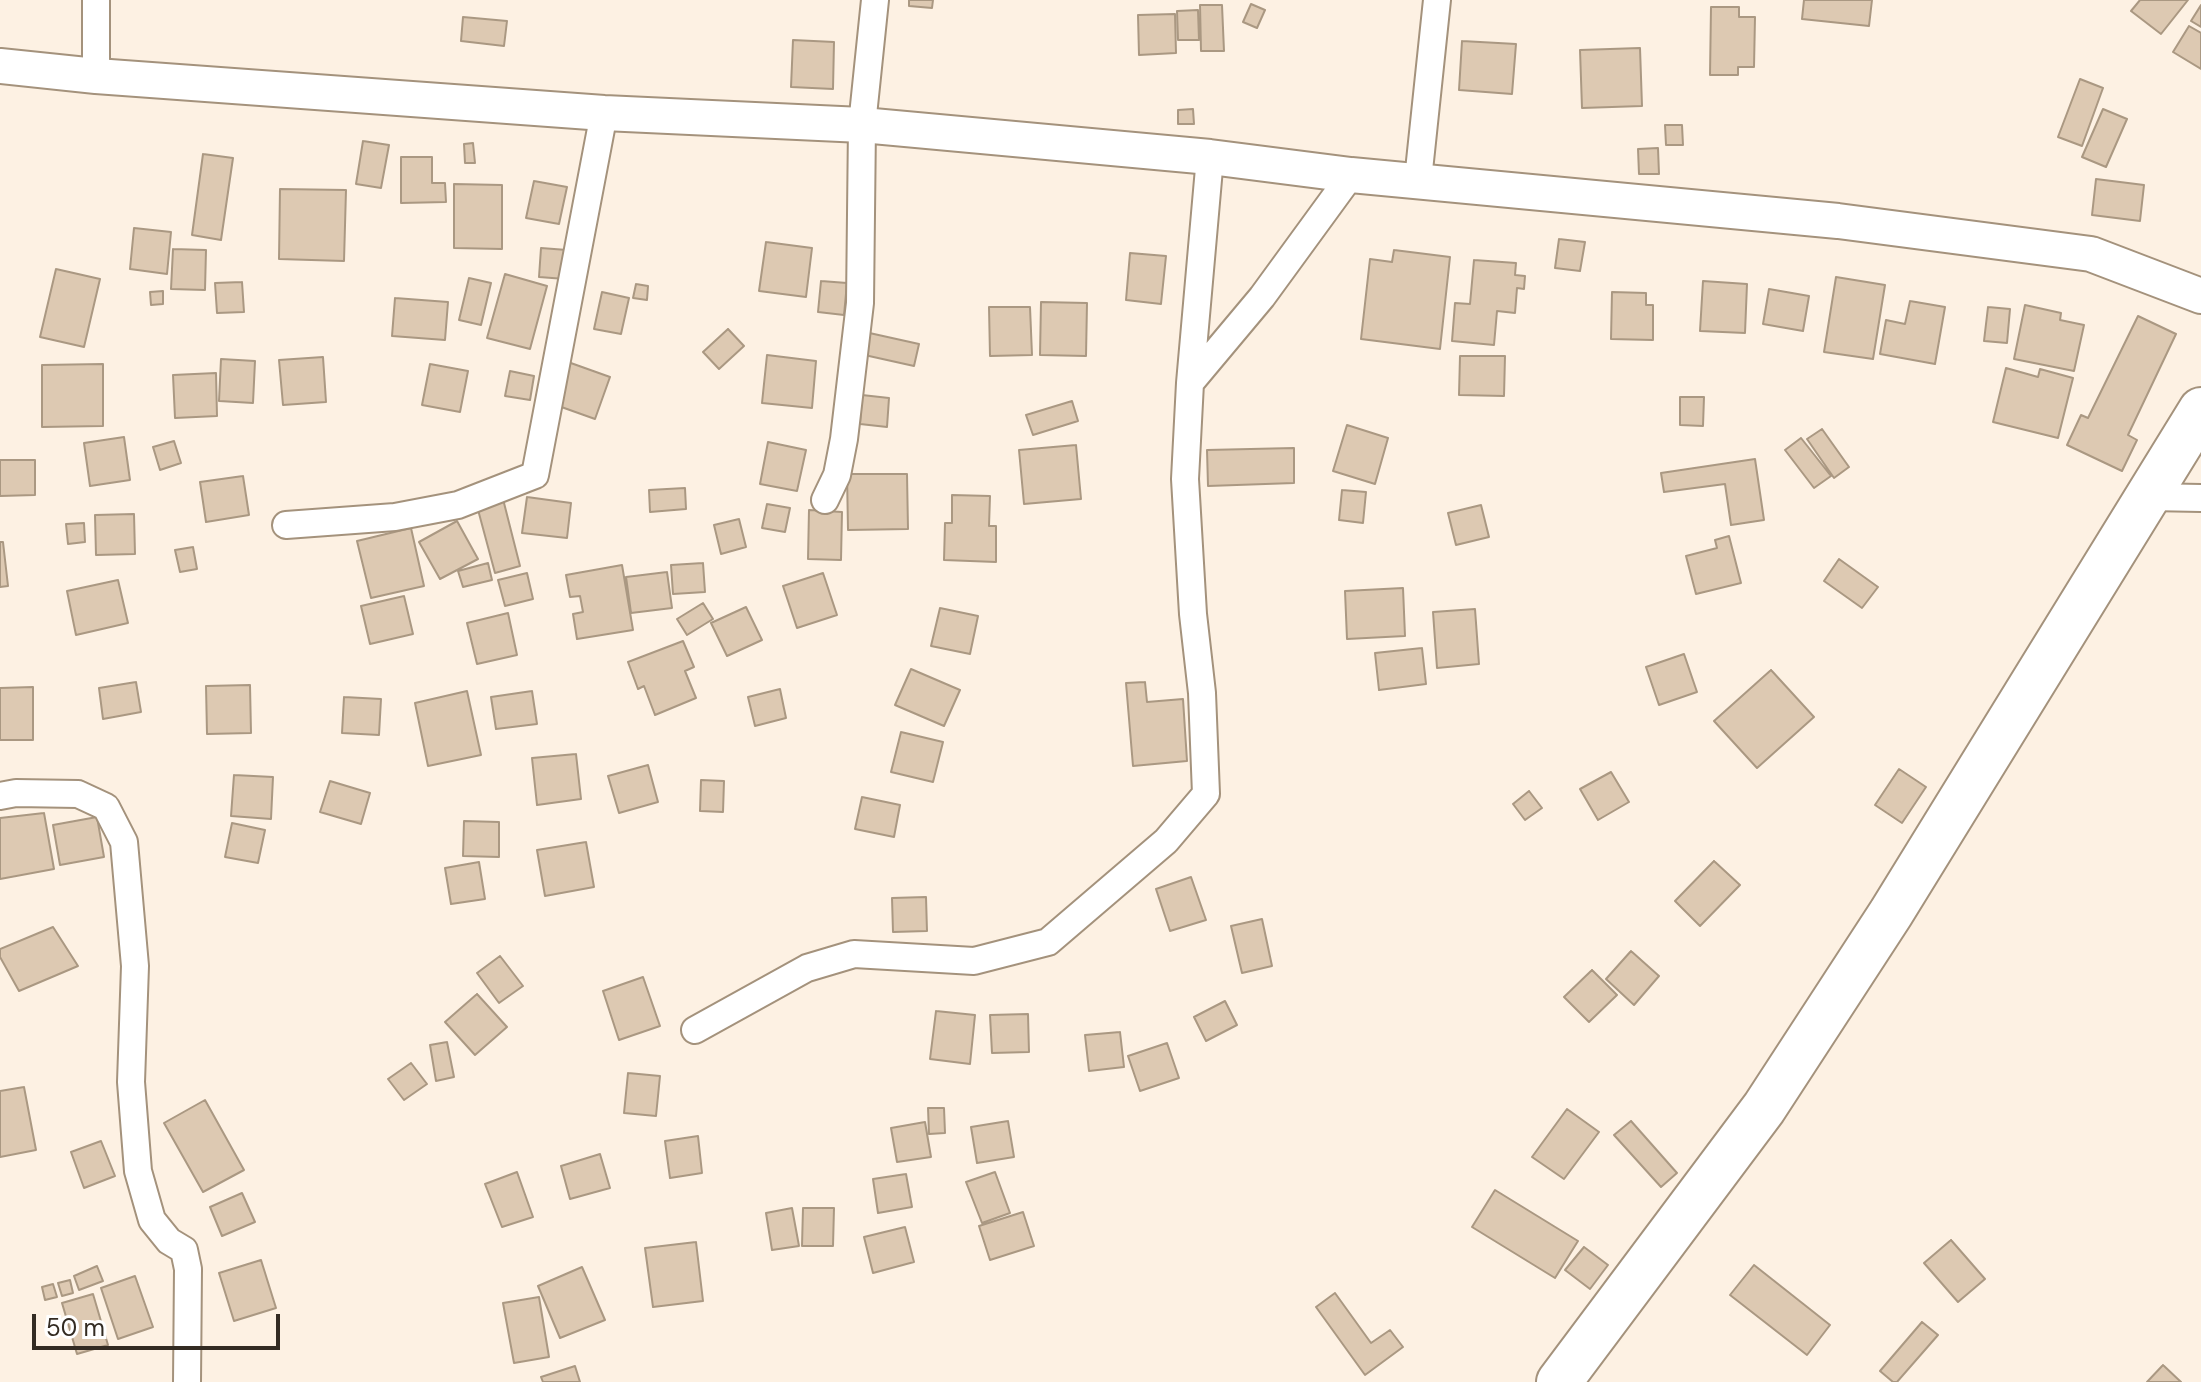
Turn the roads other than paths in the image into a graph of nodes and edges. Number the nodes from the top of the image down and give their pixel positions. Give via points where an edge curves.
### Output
1 (96, 0) edge
2 (875, 0) edge
3 (1437, 0) edge
4 (0, 66) edge
5 (96, 76) junction
6 (604, 113) junction
7 (862, 125) junction
8 (1210, 157) junction
9 (1351, 175) junction
10 (1418, 180) junction
11 (2201, 296) edge
12 (1190, 383) junction
13 (2201, 410) edge
14 (2149, 497) junction
15 (2201, 498) edge
16 (825, 500) dead end
17 (286, 525) dead end
18 (0, 796) edge
19 (695, 1030) dead end
20 (187, 1382) edge
21 (1559, 1382) edge

1 - 5 street
2 - 7 street
3 - 10 street
4 - 5 street
5 - 6 street
6 - 7 street
6 - 17 street via 535,475 458,505 395,517
7 - 8 street
7 - 16 street via 860,303 844,439 837,475
8 - 9 street
8 - 12 street
9 - 10 street
9 - 12 street via 1262,297
10 - 11 street via 1838,221 2091,254
12 - 19 street via 1185,479 1206,794 1166,841 1048,942 974,961 854,954 807,968
13 - 14 highway
14 - 15 street
14 - 21 highway via 1764,1108
18 - 20 street via 78,794 106,807 124,842 135,966 131,1082 138,1171 152,1220 184,1250

